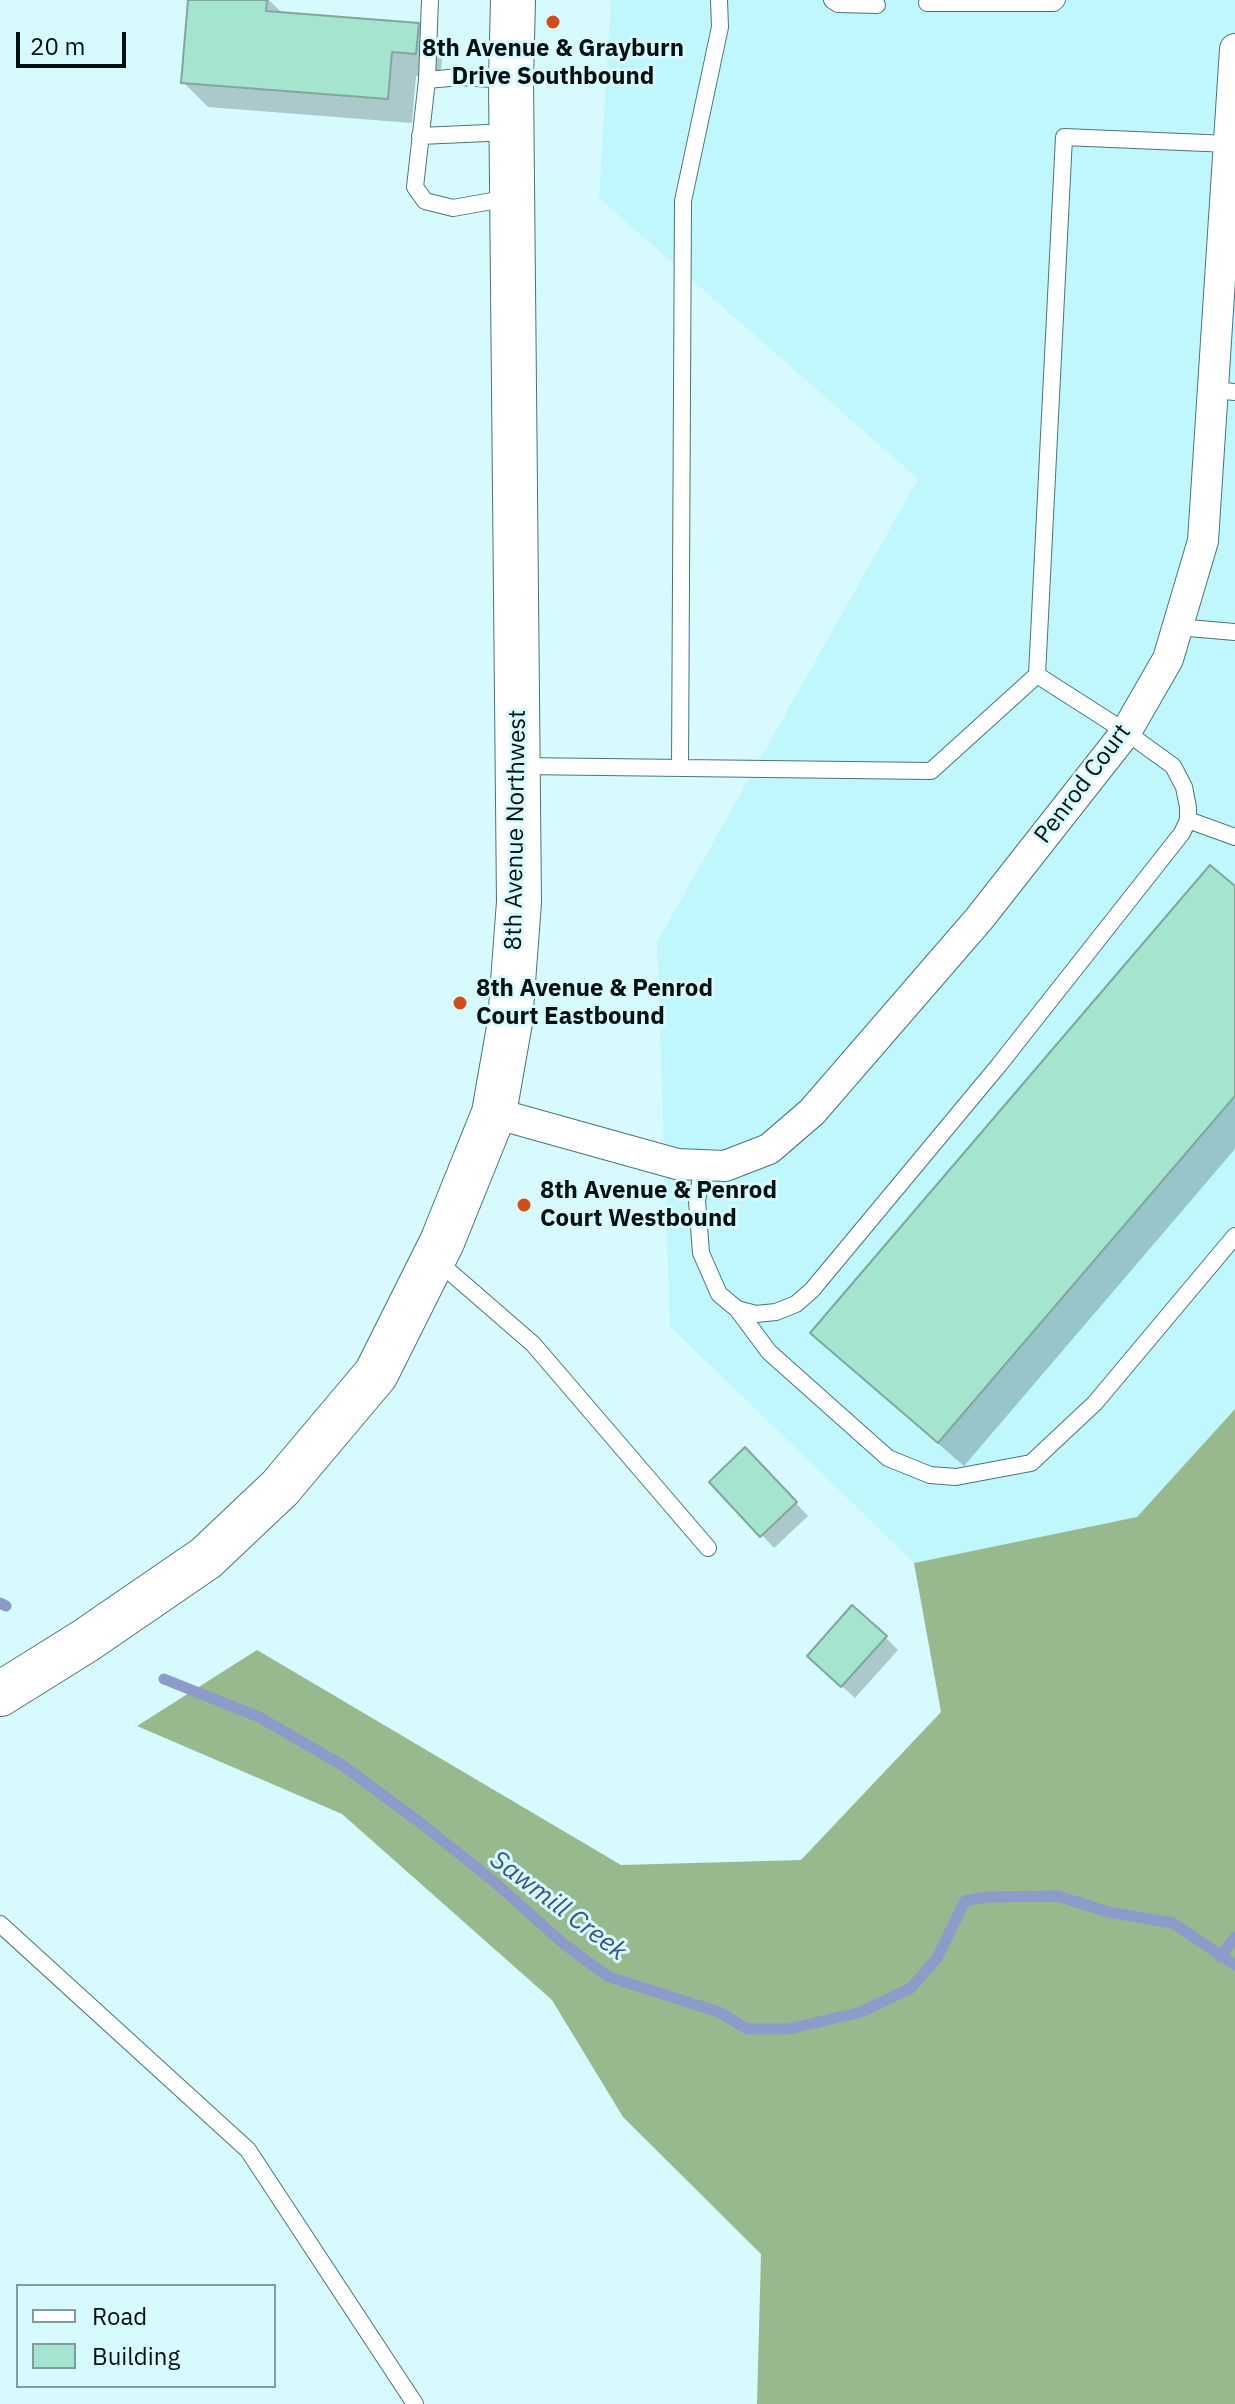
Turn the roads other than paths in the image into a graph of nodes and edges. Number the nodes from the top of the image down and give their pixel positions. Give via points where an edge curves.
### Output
1 (430, 0) edge
2 (513, 0) edge
3 (719, 0) edge
4 (832, 0) edge
5 (1057, 0) edge
6 (927, 3) dead end
7 (877, 5) dead end
8 (1235, 49) edge
9 (427, 80) junction
10 (511, 80) junction
11 (1233, 104) edge
12 (512, 132) junction
13 (420, 136) junction
14 (1229, 144) junction
15 (512, 198) junction
16 (1224, 391) edge
17 (1177, 627) junction
18 (1235, 632) edge
19 (1037, 675) junction
20 (1126, 732) junction
21 (518, 766) junction
22 (680, 768) junction
23 (1188, 820) junction
24 (1235, 837) edge
25 (494, 1113) junction
26 (703, 1165) junction
27 (1235, 1236) edge
28 (434, 1258) junction
29 (737, 1309) junction
30 (708, 1548) dead end
31 (0, 1694) edge
32 (0, 1924) edge
33 (415, 2404) edge

1 - 9 lane
2 - 10 street, 8th Avenue Northwest
3 - 22 lane via 720,27 683,201
4 - 7 lane
5 - 6 lane
8 - 11 street, Penrod Court
9 - 10 lane
9 - 13 lane
10 - 12 street, 8th Avenue Northwest
11 - 14 street, Penrod Court
12 - 13 lane
12 - 15 street, 8th Avenue Northwest
13 - 15 lane via 415,187 425,201 453,208
14 - 16 street, Penrod Court
14 - 19 lane via 1064,137
15 - 21 street, 8th Avenue Northwest
16 - 17 street, Penrod Court via 1203,541
17 - 18 lane
17 - 20 street, Penrod Court via 1168,659
19 - 20 lane
19 - 22 lane via 931,771
20 - 23 lane via 1173,766 1184,787
20 - 26 street, Penrod Court via 979,919 812,1112 769,1149 725,1166
21 - 22 lane
21 - 25 street, 8th Avenue Northwest via 519,902 510,1022
23 - 24 lane
23 - 29 lane via 1009,1053 812,1290 776,1312
25 - 26 street, Penrod Court via 677,1164
25 - 28 street, 8th Avenue Northwest
26 - 29 lane via 697,1201 701,1253 719,1294
27 - 29 lane via 1095,1403 1031,1463 956,1477 930,1475 888,1458 769,1352
28 - 30 lane via 533,1344
28 - 31 street, 8th Avenue Northwest via 376,1374 280,1488 206,1558
32 - 33 lane via 248,2150

